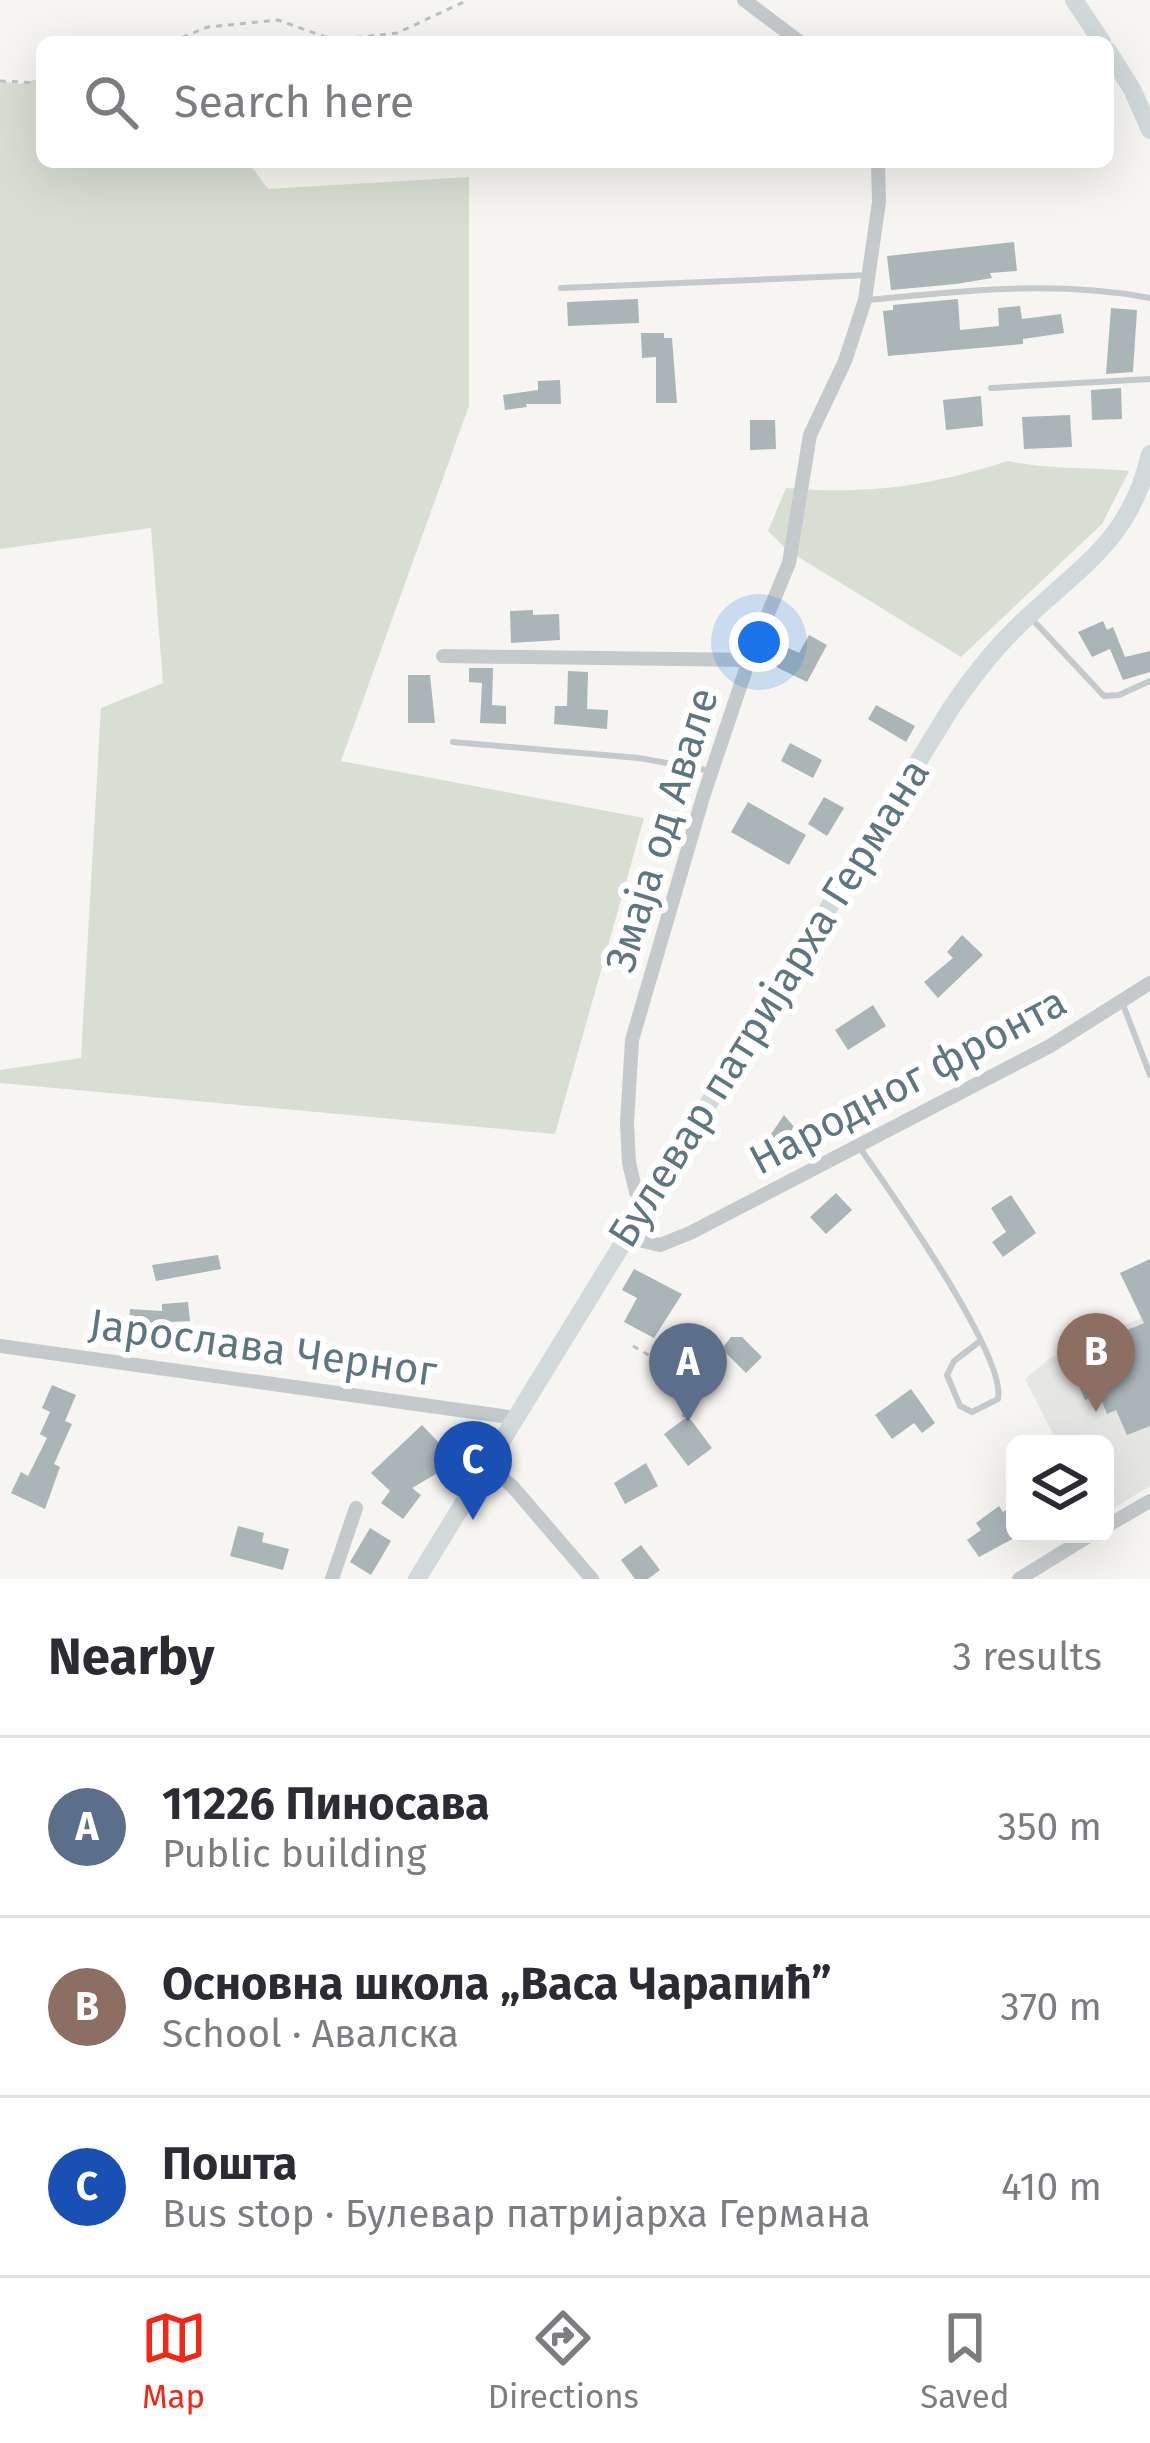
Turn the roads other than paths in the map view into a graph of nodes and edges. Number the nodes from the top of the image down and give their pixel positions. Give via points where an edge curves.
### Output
1 (744, 0) edge
2 (1074, 0) edge
3 (792, 36) edge
4 (1098, 36) edge
5 (1114, 60) edge
6 (1150, 130) edge
7 (878, 168) edge
8 (869, 275) junction
9 (561, 288) dead end
10 (1150, 298) edge
11 (865, 300) junction
12 (1150, 380) edge
13 (991, 388) dead end
14 (1150, 454) edge
15 (1028, 616) junction
16 (443, 656) dead end
17 (749, 660) junction
18 (1150, 681) edge
19 (453, 742) dead end
20 (713, 771) junction
21 (1150, 983) edge
22 (1122, 1002) junction
23 (1150, 1075) edge
24 (858, 1145) junction
25 (645, 1204) junction
26 (626, 1237) junction
27 (980, 1342) junction
28 (0, 1346) edge
29 (516, 1418) junction
30 (488, 1465) junction
31 (1150, 1501) edge
32 (356, 1508) dead end
33 (1114, 1522) edge
34 (1077, 1543) edge
35 (332, 1579) edge
36 (417, 1579) edge
37 (592, 1579) edge
38 (1019, 1579) edge

1 - 3 street
2 - 4 main road
5 - 6 main road
7 - 8 street, Змаја од Авале
8 - 9 lane
8 - 11 street, Змаја од Авале
10 - 11 lane via 1046,286
11 - 17 street, Змаја од Авале via 810,435 789,563
12 - 13 lane
14 - 15 main road, Булевар патријарха Германа via 1116,535
15 - 18 lane via 1104,696
15 - 25 main road, Булевар патријарха Германа via 951,708
16 - 17 street
17 - 20 street, Змаја од Авале
19 - 20 lane
20 - 25 street, Змаја од Авале via 632,1040 629,1163
21 - 22 street, Народног фронта
22 - 23 lane
22 - 24 street, Народног фронта
24 - 26 street, Народног фронта via 667,1243
24 - 27 lane
25 - 26 main road, Булевар патријарха Германа
26 - 29 main road, Булевар патријарха Германа
27 - 27 lane via 1000,1391 972,1412 960,1406 947,1375
28 - 29 street, Јарослава Черног
29 - 30 main road, Булевар патријарха Германа
30 - 36 main road, Булевар патријарха Германа
30 - 37 street
31 - 33 street
32 - 35 street
34 - 38 street

